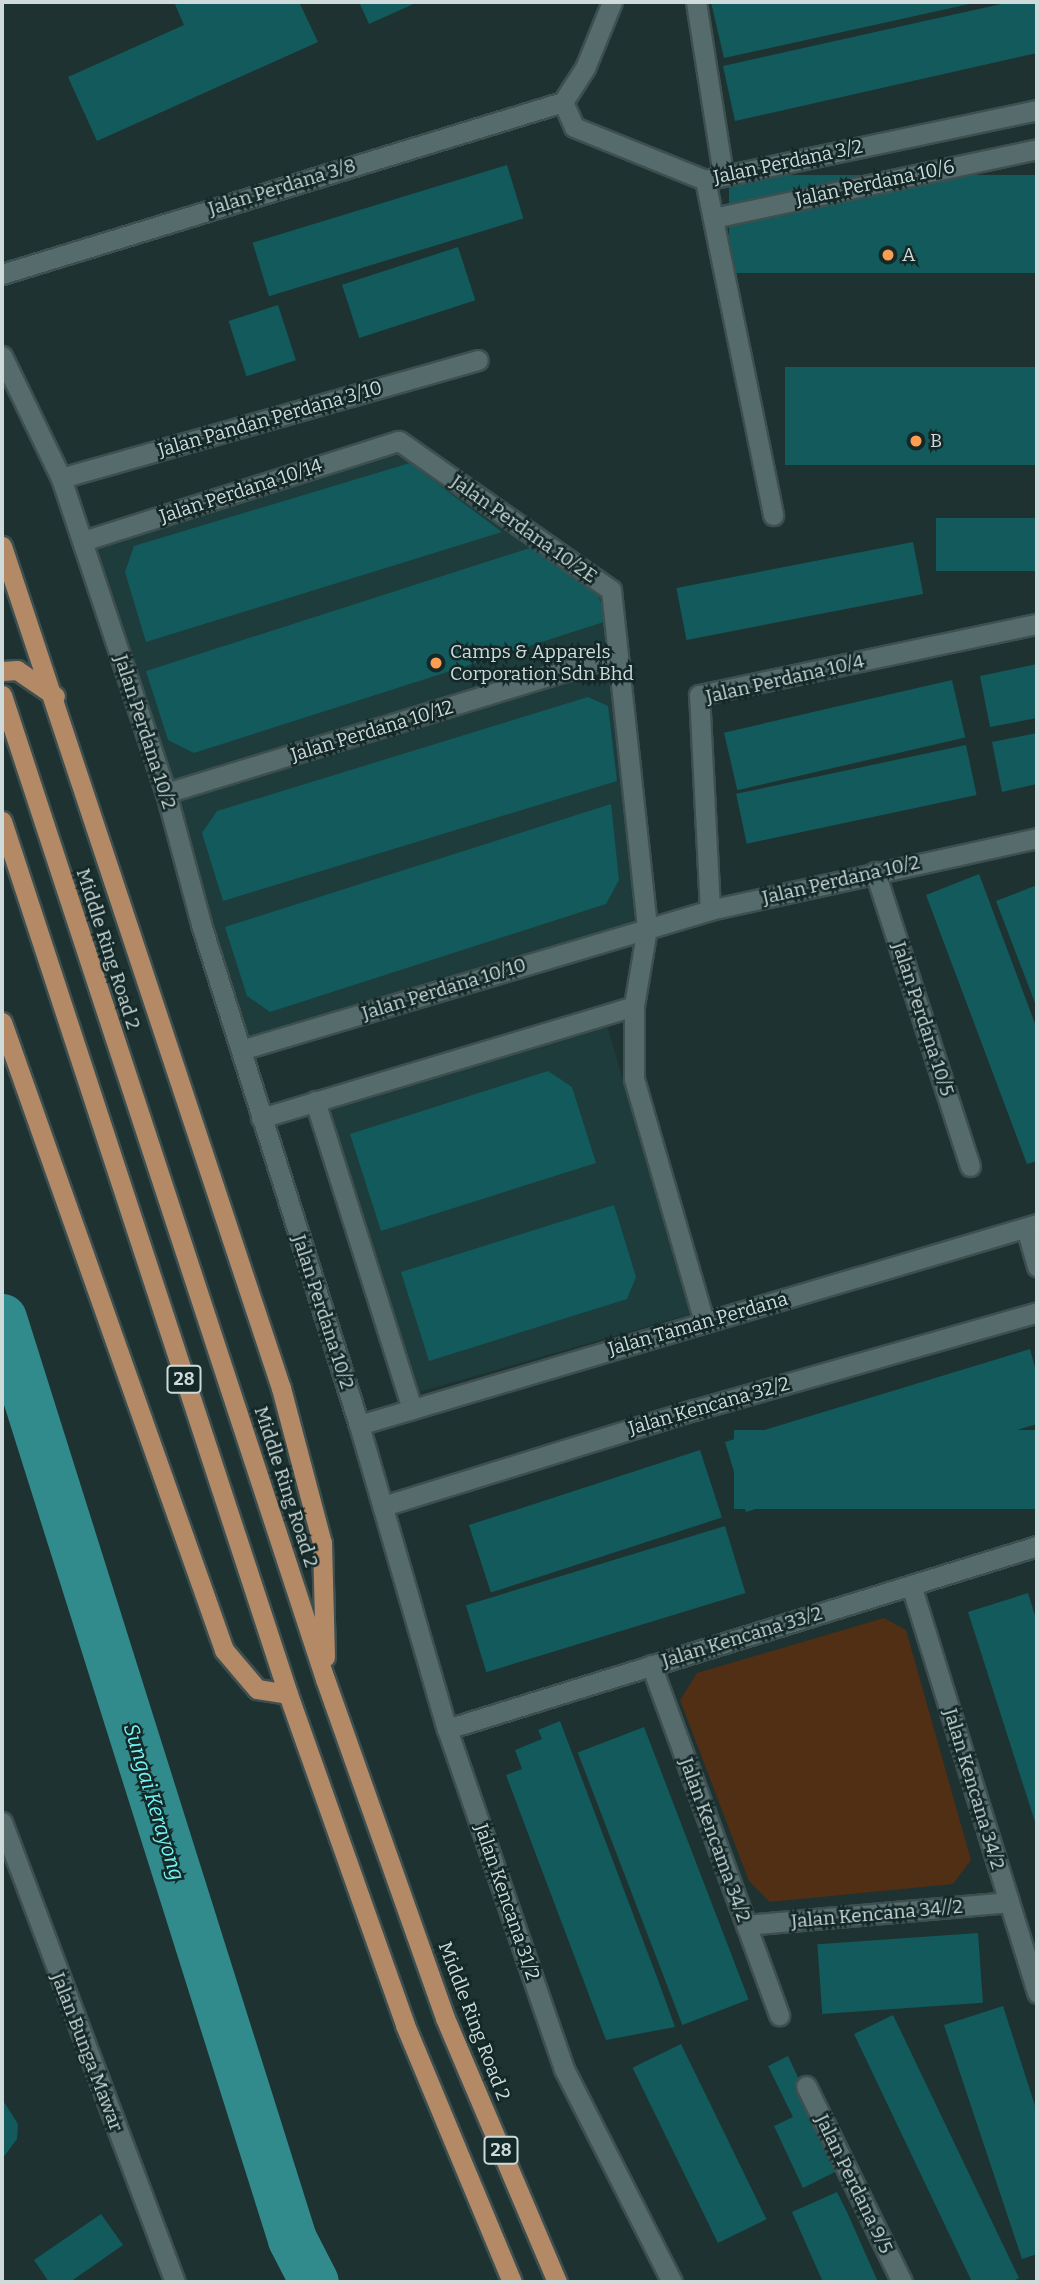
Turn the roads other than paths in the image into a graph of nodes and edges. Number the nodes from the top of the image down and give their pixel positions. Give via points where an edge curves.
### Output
1 (612, 2) edge
2 (696, 2) edge
3 (563, 102) junction
4 (1037, 110) edge
5 (1037, 149) edge
6 (714, 177) junction
7 (713, 218) junction
8 (2, 274) edge
9 (2, 356) edge
10 (478, 360) dead end
11 (399, 441) joint
12 (61, 478) junction
13 (773, 515) dead end
14 (83, 541) junction
15 (2, 546) edge
16 (1037, 624) edge
17 (617, 655) junction
18 (2, 671) edge
19 (2, 695) edge
20 (55, 696) junction
21 (166, 793) junction
22 (2, 821) edge
23 (1037, 838) edge
24 (875, 872) junction
25 (710, 910) junction
26 (647, 928) junction
27 (634, 1006) junction
28 (2, 1022) edge
29 (241, 1050) junction
30 (315, 1101) junction
31 (261, 1118) junction
32 (970, 1166) dead end
33 (1031, 1226) edge
34 (1037, 1266) edge
35 (1037, 1312) edge
36 (704, 1322) junction
37 (412, 1409) junction
38 (359, 1425) junction
39 (383, 1506) junction
40 (1037, 1546) edge
41 (911, 1585) junction
42 (651, 1665) junction
43 (325, 1679) junction
44 (288, 1694) junction
45 (447, 1729) junction
46 (3, 1832) edge
47 (1009, 1902) junction
48 (746, 1925) junction
49 (1037, 1993) edge
50 (779, 2015) dead end
51 (806, 2086) dead end
52 (169, 2280) edge
53 (512, 2282) edge
54 (556, 2282) edge
55 (672, 2282) edge
56 (902, 2282) edge

1 - 3 street via 585,68
2 - 6 street
3 - 6 street, Jalan Perdana 3/2 via 574,127
3 - 8 street, Jalan Perdana 3/8
4 - 6 street, Jalan Perdana 3/2
5 - 7 street, Jalan Perdana 10/6
6 - 7 street
7 - 13 street
9 - 12 street, Jalan Perdana 10/2
10 - 12 street, Jalan Pandan Perdana 3/10
11 - 14 street, Jalan Perdana 10/14
11 - 17 street, Jalan Perdana 10/2E via 611,590
12 - 14 street, Jalan Perdana 10/2
14 - 21 street, Jalan Perdana 10/2
15 - 20 highway
16 - 25 street, Jalan Perdana 10/4 via 699,695
17 - 21 street, Jalan Perdana 10/12
17 - 26 street, Jalan Perdana 10/2E
18 - 20 highway via 17,670
19 - 43 highway, Middle Ring Road 2 / 28
20 - 43 highway via 281,1388 322,1543
21 - 29 street, Jalan Perdana 10/2
22 - 44 highway, 28
23 - 24 street, Jalan Perdana 10/2
24 - 25 street, Jalan Perdana 10/2
24 - 32 street, Jalan Perdana 10/5
25 - 26 street, Jalan Perdana 10/2
26 - 27 street
26 - 29 street, Jalan Perdana 10/10
27 - 30 street
27 - 36 street via 634,1079
28 - 44 highway via 224,1650 257,1689
29 - 31 street, Jalan Perdana 10/2
30 - 31 street
30 - 37 street
31 - 38 street, Jalan Perdana 10/2
33 - 34 street
33 - 36 street, Jalan Taman Perdana
35 - 39 street, Jalan Kencana 32/2 via 694,1410
36 - 37 street, Jalan Taman Perdana
37 - 38 street, Jalan Taman Perdana
38 - 39 street, Jalan Perdana 10/2
39 - 45 street, Jalan Kencana 31/2
40 - 41 street, Jalan Kencana 33/2
41 - 42 street, Jalan Kencana 33/2
41 - 47 street, Jalan Kencana 34/2
42 - 45 street, Jalan Kencana 33/2
42 - 48 street, Jalan Kencama 34/2
43 - 54 highway, Middle Ring Road 2 / 28 via 445,2018
44 - 53 highway, 28 via 405,2025
45 - 55 street, Jalan Kencana 31/2 via 564,2069
46 - 52 street, Jalan Bunga Mawar
47 - 48 street, Jalan Kencana 34//2
47 - 49 street, Jalan Kencana 34/2
48 - 50 street, Jalan Kencama 34/2
51 - 56 street, Jalan Perdana 9/5

